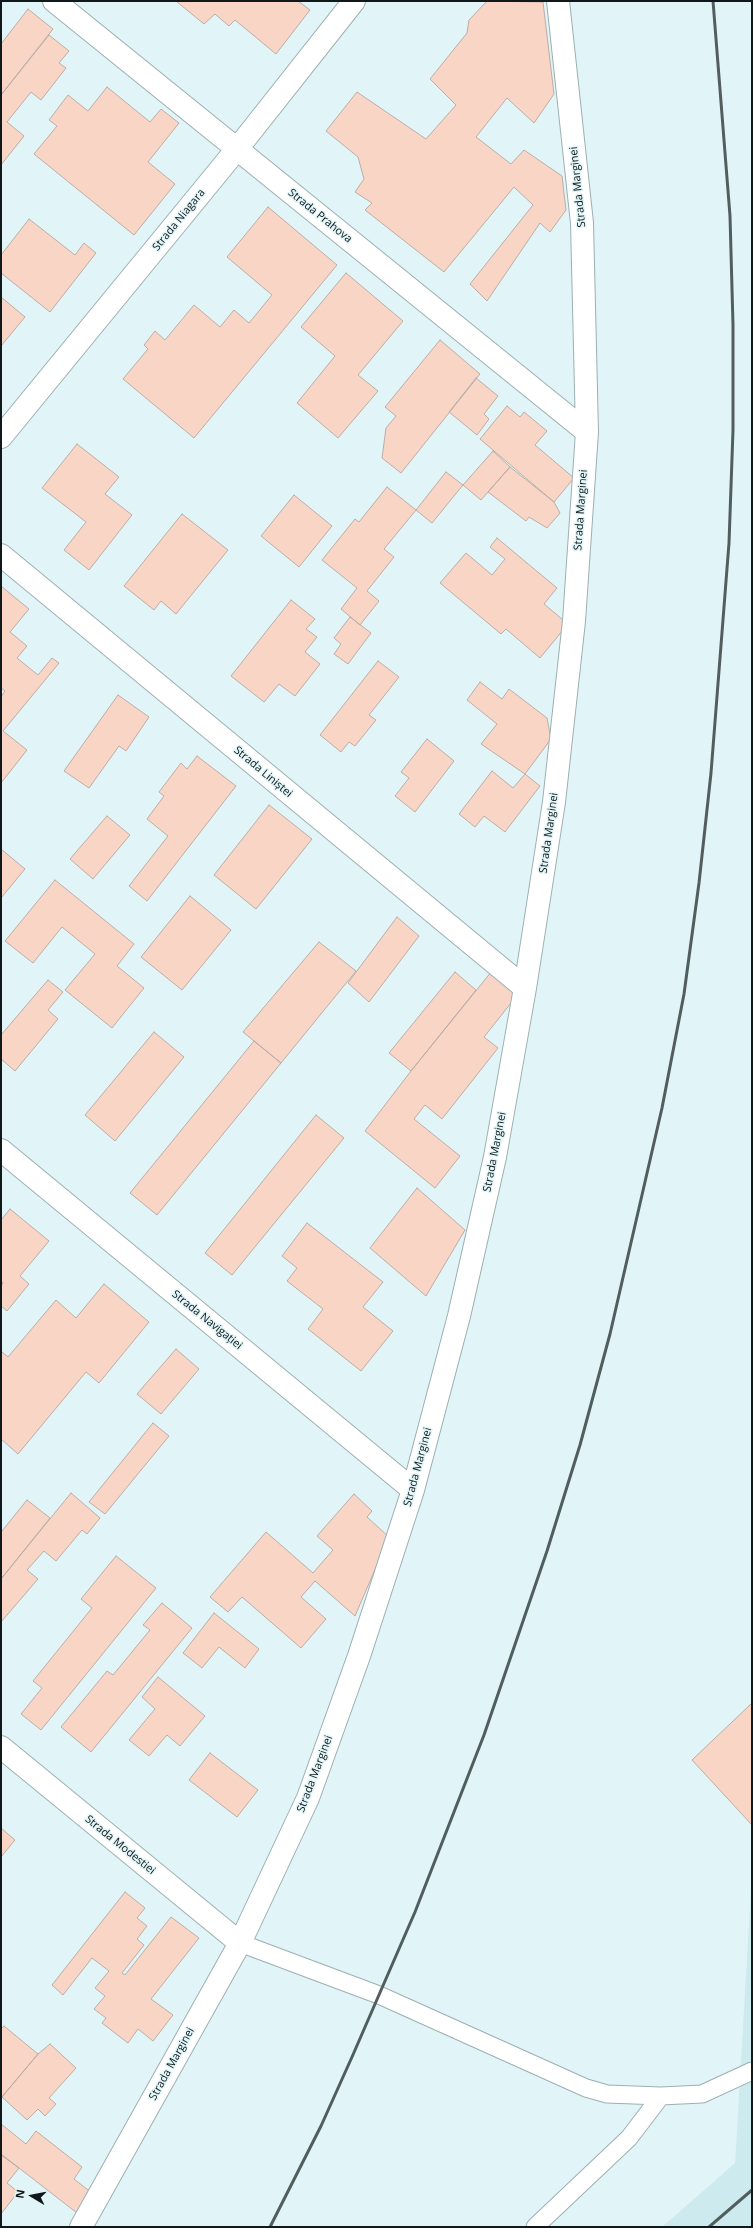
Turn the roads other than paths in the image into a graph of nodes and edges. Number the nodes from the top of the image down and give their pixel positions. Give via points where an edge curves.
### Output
1 (54, 1) edge
2 (354, 1) edge
3 (558, 1) edge
4 (237, 149) junction
5 (587, 432) junction
6 (1, 437) edge
7 (1, 555) edge
8 (525, 988) junction
9 (1, 1150) edge
10 (413, 1490) junction
11 (1, 1746) edge
12 (240, 1942) junction
13 (752, 2071) edge
14 (661, 2096) junction
15 (81, 2227) edge
16 (535, 2227) edge

1 - 4 street, Strada Prahova
2 - 4 street, Strada Niagara
3 - 5 street, Strada Marginei via 582,223
4 - 5 street, Strada Prahova
4 - 6 street, Strada Niagara
5 - 8 street, Strada Marginei via 574,628 554,802
7 - 8 street, Strada Liniștei
8 - 10 street, Strada Marginei via 491,1172 458,1316
9 - 10 street, Strada Navigației
10 - 12 street, Strada Marginei via 359,1656 308,1798
11 - 12 street, Strada Modestiei
12 - 14 lane via 379,1996 586,2088 607,2094
12 - 15 street, Strada Marginei
13 - 14 lane via 702,2094
14 - 16 lane via 629,2138

